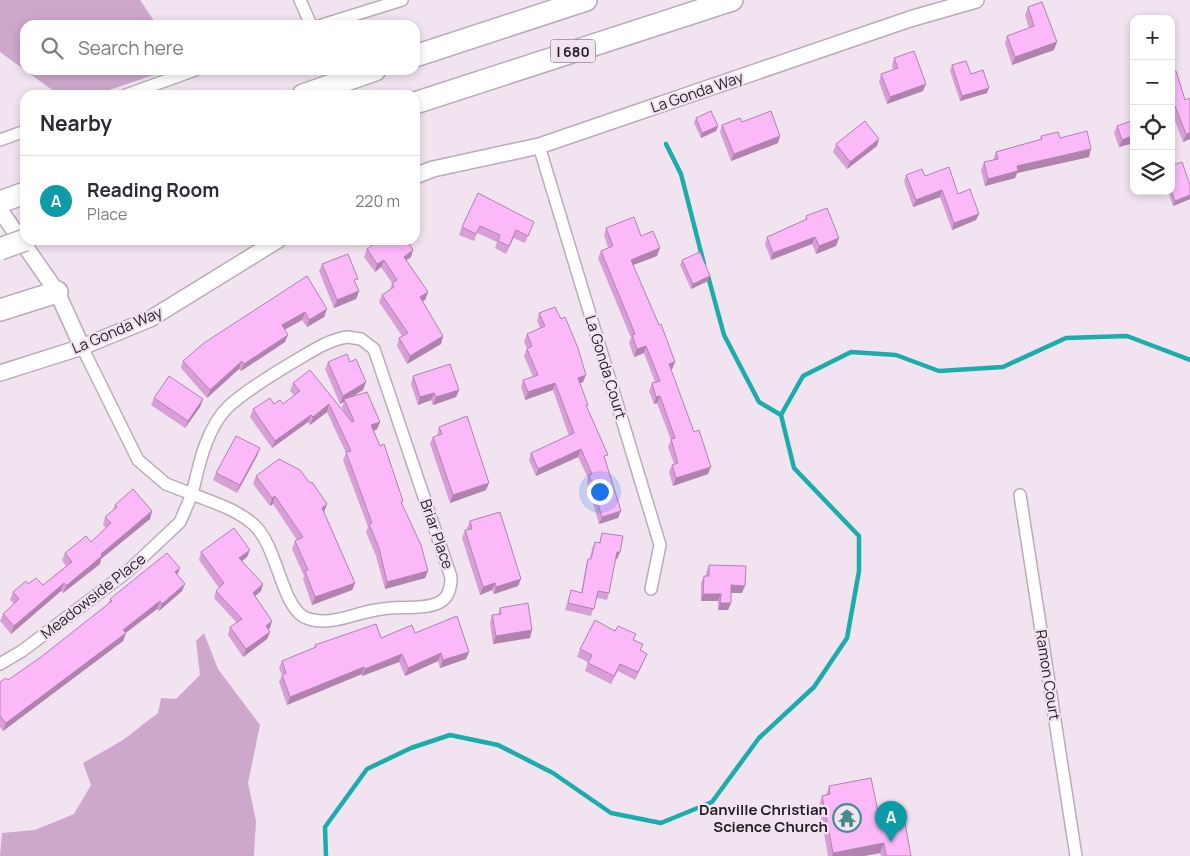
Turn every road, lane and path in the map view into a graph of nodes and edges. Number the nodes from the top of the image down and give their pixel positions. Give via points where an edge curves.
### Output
1 (300, 0) edge
2 (402, 0) edge
3 (586, 0) edge
4 (732, 0) edge
5 (976, 0) edge
6 (308, 20) edge
7 (338, 20) edge
8 (420, 54) edge
9 (182, 75) edge
10 (361, 75) edge
11 (140, 90) edge
12 (317, 90) edge
13 (420, 101) edge
14 (20, 133) edge
15 (0, 140) edge
16 (539, 146) junction
17 (420, 174) edge
18 (20, 195) edge
19 (0, 202) edge
20 (0, 210) edge
21 (20, 239) edge
22 (20, 242) edge
23 (24, 245) edge
24 (270, 245) edge
25 (0, 249) edge
26 (57, 292) junction
27 (0, 310) edge
28 (82, 348) junction
29 (0, 373) edge
30 (192, 494) junction
31 (1020, 495) dead end
32 (651, 590) dead end
33 (0, 664) edge
34 (1076, 856) edge

1 - 6 street
2 - 7 street
3 - 8 highway
4 - 13 highway, I 680
5 - 16 street, La Gonda Way via 910,19
9 - 11 street
10 - 12 highway
14 - 15 street
16 - 17 street, La Gonda Way
16 - 32 street, La Gonda Court via 660,545
18 - 19 highway
20 - 21 street
22 - 25 highway, bridge
23 - 26 street
24 - 28 street, La Gonda Way via 150,319
26 - 27 highway
26 - 28 street
28 - 29 street, La Gonda Way
28 - 30 street via 138,460 166,484
30 - 30 street, Briar Place via 234,511 254,524 267,542 292,607 308,619 329,621 377,609 428,607 443,601 451,590 451,577 380,364 374,349 361,339 333,339 277,371 228,407 211,433
30 - 33 street, Meadowside Place via 180,522 127,572
31 - 34 street, Ramon Court

